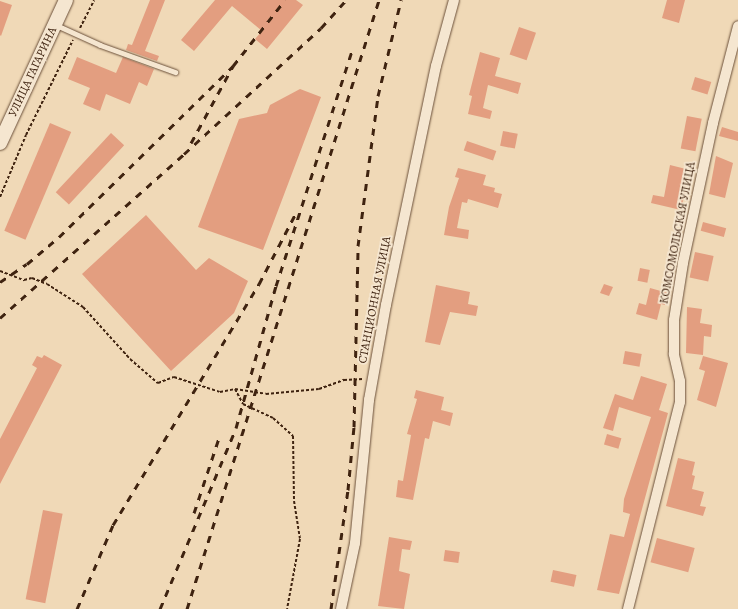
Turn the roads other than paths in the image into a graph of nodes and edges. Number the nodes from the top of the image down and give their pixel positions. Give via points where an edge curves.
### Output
1 (66, 0) edge
2 (454, 0) edge
3 (55, 25) junction
4 (738, 26) edge
5 (174, 72) dead end
6 (0, 143) edge
7 (341, 609) edge
8 (628, 609) edge

1 - 3 street, УЛИЦА ГАГАРИНА
2 - 7 street, СТАНЦИОННАЯ УЛИЦА via 436,66 386,305 369,400 355,543
3 - 5 lane
3 - 6 street, УЛИЦА ГАГАРИНА
4 - 8 street, КОМСОМОЛЬСКАЯ УЛИЦА via 713,124 674,320 674,354 680,380 680,402

